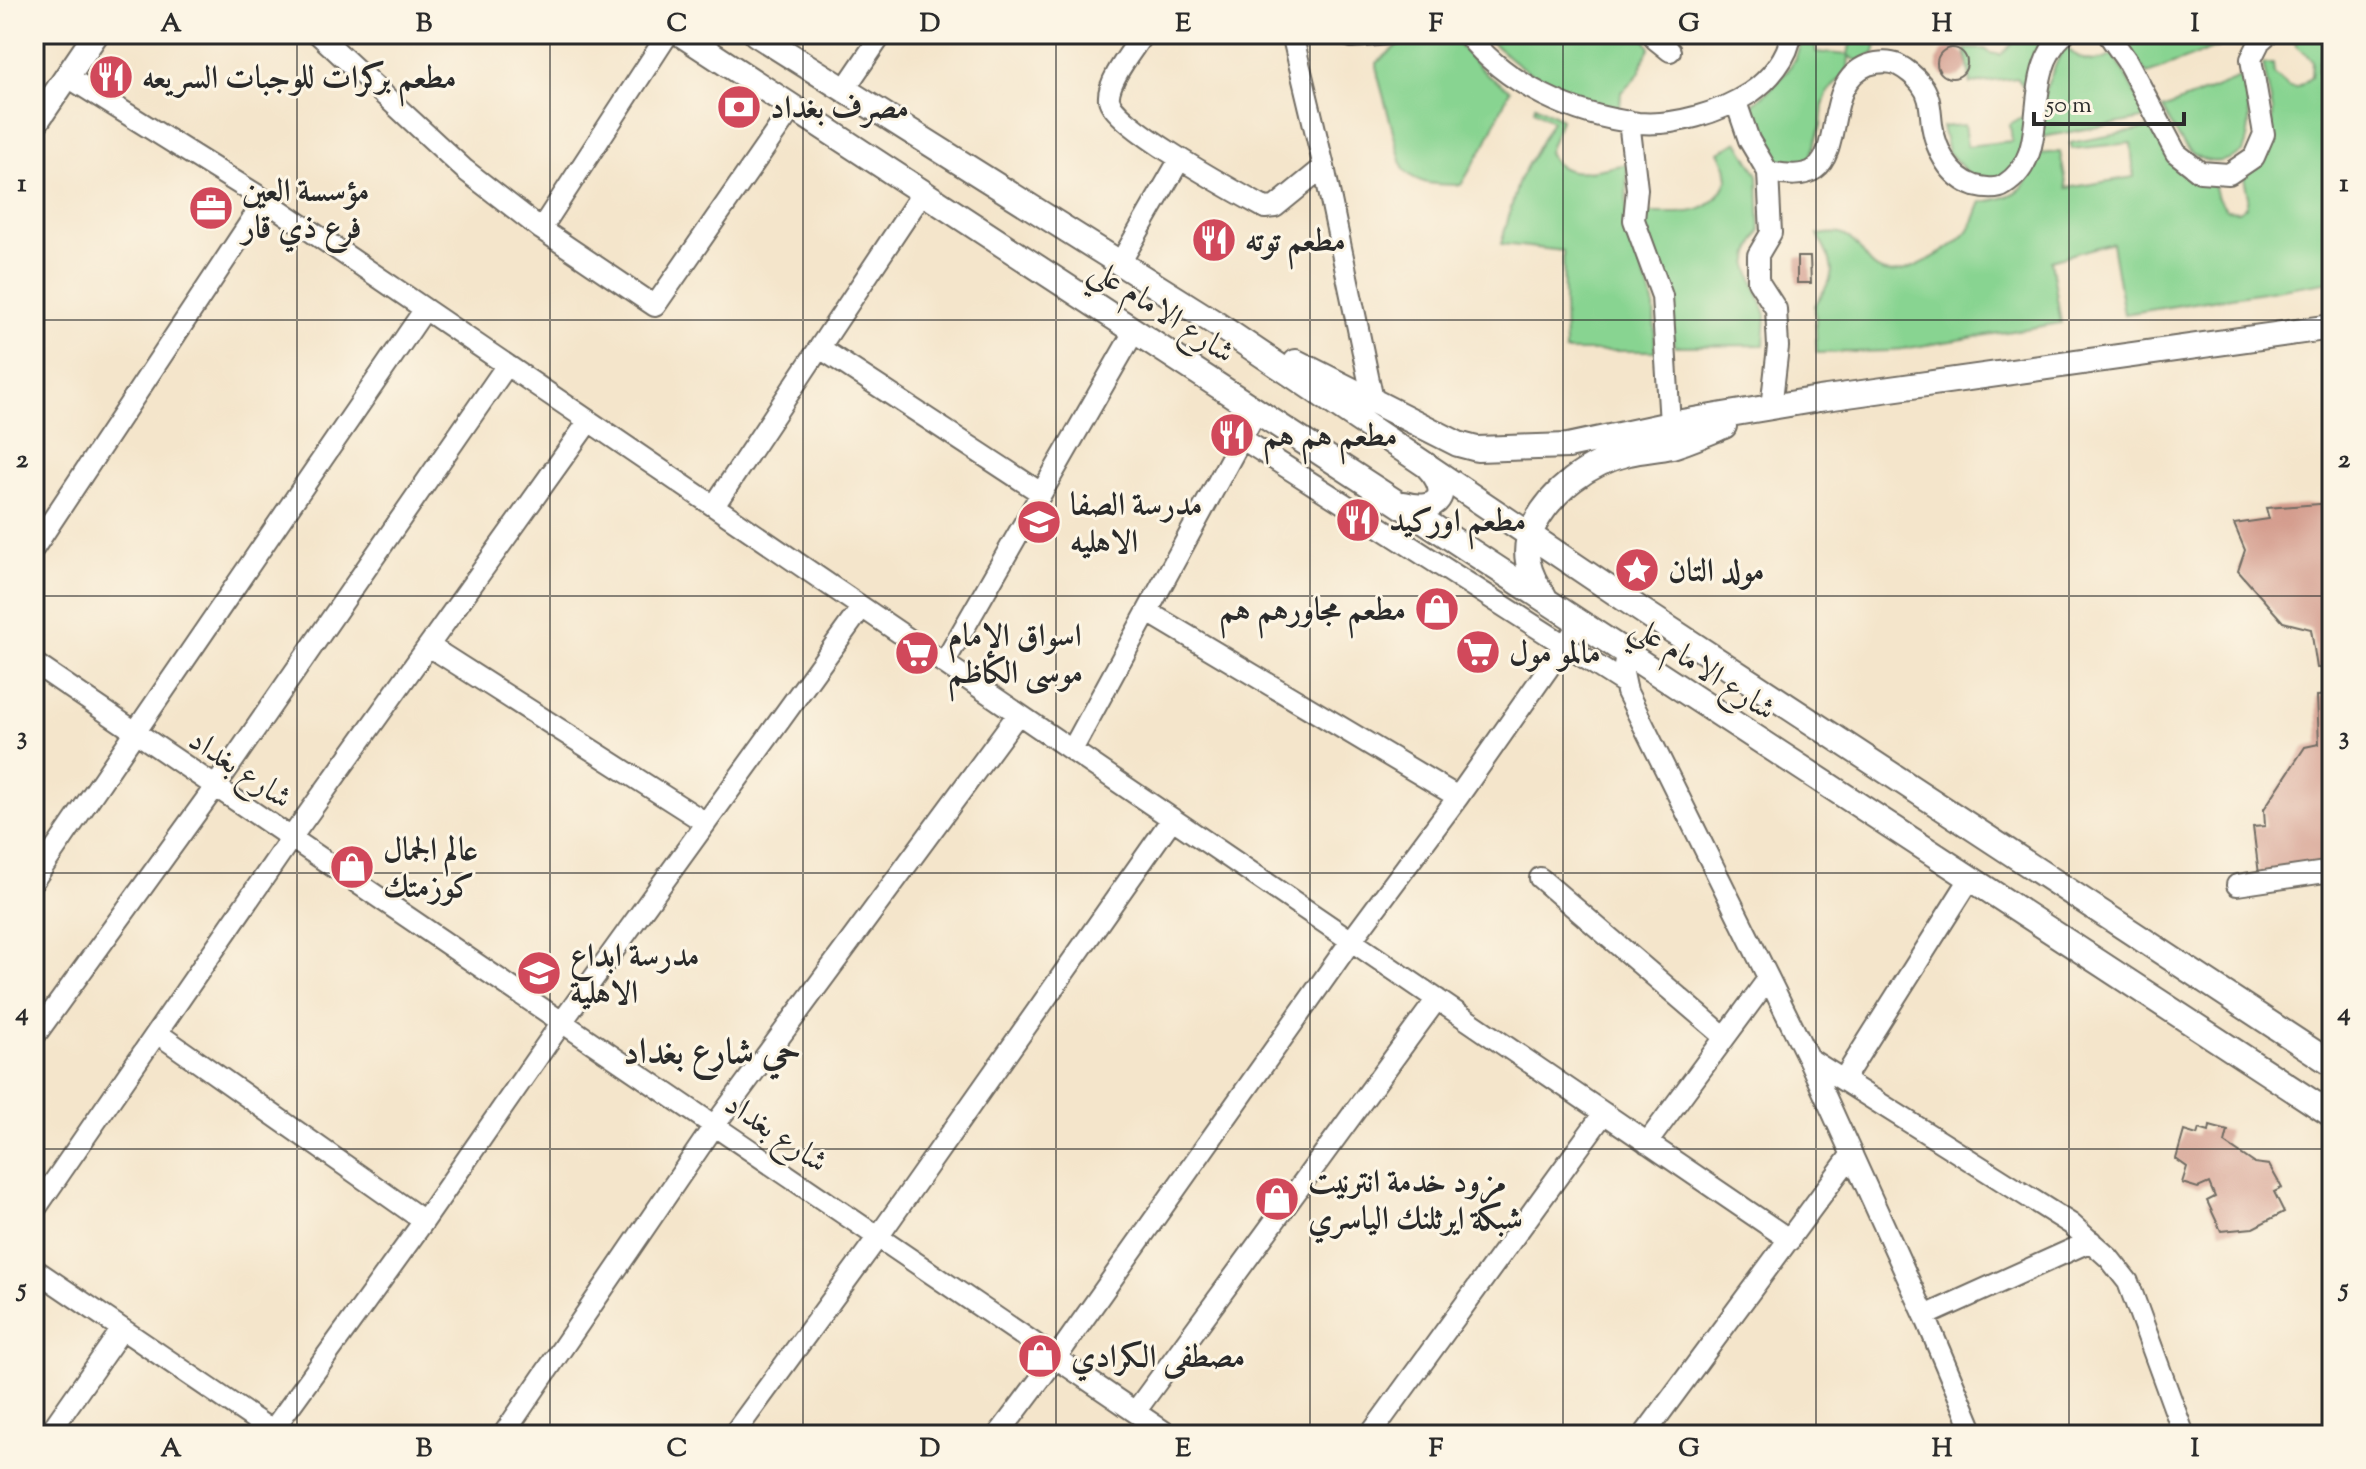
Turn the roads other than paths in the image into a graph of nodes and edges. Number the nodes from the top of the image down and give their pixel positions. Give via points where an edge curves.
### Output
1 (96, 34) edge
2 (318, 34) edge
3 (668, 34) edge
4 (681, 34) edge
5 (756, 34) edge
6 (882, 34) edge
7 (1143, 34) edge
8 (1292, 34) edge
9 (1343, 34) edge
10 (1391, 34) edge
11 (1467, 34) edge
12 (1654, 34) edge
13 (1791, 34) edge
14 (2064, 34) edge
15 (2108, 34) edge
16 (2268, 34) edge
17 (1670, 51) dead end
18 (68, 77) junction
19 (844, 90) junction
20 (1736, 102) junction
21 (793, 107) junction
22 (1629, 121) junction
23 (34, 125) edge
24 (1180, 159) junction
25 (1324, 167) junction
26 (1768, 172) junction
27 (923, 192) junction
28 (265, 200) junction
29 (541, 229) junction
30 (1120, 263) junction
31 (425, 309) junction
32 (1215, 323) junction
33 (2332, 327) edge
34 (1135, 330) junction
35 (820, 348) junction
36 (507, 365) junction
37 (1373, 400) junction
38 (1771, 408) junction
39 (1257, 410) junction
40 (589, 421) junction
41 (1670, 424) junction
42 (1241, 438) junction
43 (1426, 465) junction
44 (1041, 493) junction
45 (1398, 502) junction
46 (714, 506) junction
47 (1529, 535) junction
48 (34, 548) edge
49 (1547, 601) junction
50 (862, 607) junction
51 (1148, 612) junction
52 (1580, 623) junction
53 (1565, 645) junction
54 (429, 646) junction
55 (1626, 654) junction
56 (34, 663) edge
57 (944, 663) junction
58 (1624, 683) junction
59 (1018, 714) junction
60 (135, 732) junction
61 (1072, 750) junction
62 (215, 787) junction
63 (1458, 797) junction
64 (1172, 819) junction
65 (706, 823) junction
66 (291, 838) junction
67 (2332, 871) edge
68 (1540, 878) dead end
69 (1970, 879) junction
70 (34, 880) edge
71 (2237, 885) dead end
72 (1351, 941) junction
73 (1768, 979) junction
74 (1437, 999) junction
75 (562, 1022) junction
76 (157, 1033) junction
77 (34, 1037) edge
78 (1725, 1037) junction
79 (1808, 1058) junction
80 (2332, 1064) edge
81 (1843, 1080) junction
82 (1604, 1113) junction
83 (2332, 1115) edge
84 (714, 1126) junction
85 (1647, 1143) junction
86 (1852, 1154) junction
87 (34, 1211) edge
88 (424, 1221) junction
89 (878, 1237) junction
90 (1790, 1240) junction
91 (2091, 1241) junction
92 (34, 1269) edge
93 (1925, 1316) junction
94 (122, 1329) junction
95 (1056, 1358) junction
96 (1135, 1412) junction
97 (275, 1433) edge
98 (48, 1435) edge
99 (503, 1435) edge
100 (733, 1435) edge
101 (998, 1435) edge
102 (1169, 1435) edge
103 (1370, 1435) edge
104 (1644, 1435) edge
105 (1975, 1435) edge
106 (2184, 1435) edge

1 - 18 main road
2 - 29 street via 465,170
3 - 29 street
4 - 21 main road, شارع الامام علي
5 - 19 main road, شارع الامام علي
6 - 19 street
7 - 24 street via 1109,86 1109,102
8 - 25 street
9 - 10 street
11 - 22 street via 1494,63 1531,89
12 - 17 street
13 - 20 street via 1782,58 1762,85
14 - 26 street via 2053,44 2037,83 2031,151 2020,172 2001,188 1960,180 1937,147 1922,85 1895,64 1877,62 1860,68 1838,101 1817,168 1788,175
15 - 16 street via 2176,153 2200,172 2229,174 2254,157 2264,134 2251,59
18 - 23 main road
18 - 28 street
19 - 30 main road, شارع الامام علي
20 - 22 street via 1675,121
20 - 26 street
21 - 27 main road, شارع الامام علي
21 - 29 street via 655,306
22 - 41 street via 1637,189 1634,220 1662,296
24 - 25 street via 1265,208 1275,207
24 - 30 street
25 - 37 street
26 - 38 street via 1771,233 1758,255 1758,281 1776,309
27 - 34 main road, شارع الامام علي
27 - 35 street
28 - 31 street
28 - 48 street
30 - 32 main road, شارع الامام علي
31 - 36 street
31 - 60 street
32 - 37 main road, شارع الامام علي
32 - 43 main road, شارع الامام علي
33 - 38 main road, شارع الامام علي
34 - 39 main road, شارع الامام علي
34 - 44 street
35 - 44 street
35 - 46 street
36 - 40 street
36 - 62 street
37 - 41 main road, شارع الامام علي via 1439,436 1477,449 1568,446
38 - 41 main road, شارع الامام علي
38 - 47 main road via 1674,445 1626,454 1590,469 1552,497
39 - 42 street
39 - 45 main road, شارع الامام علي
40 - 46 street
40 - 54 street
42 - 51 street
42 - 53 street
43 - 45 main road via 1442,488 1439,499 1417,508
43 - 47 main road, شارع الامام علي
44 - 57 street
45 - 49 main road, شارع الامام علي
46 - 50 street
47 - 49 main road via 1526,562
47 - 80 main road, شارع الامام علي
49 - 52 main road, شارع الامام علي
50 - 57 street
50 - 65 street
51 - 61 street
51 - 63 street
52 - 53 street
52 - 55 main road, شارع الامام علي
53 - 58 street
53 - 63 street
54 - 65 street
54 - 66 street
55 - 58 street
55 - 69 main road, شارع الامام علي
56 - 60 street, شارع بغداد
57 - 59 street
58 - 73 street
59 - 61 street
59 - 84 street
60 - 62 street, شارع بغداد
60 - 70 street
61 - 64 street
62 - 66 street, شارع بغداد
62 - 77 street
63 - 72 street
64 - 72 street
64 - 89 street
65 - 75 street
66 - 75 street, شارع بغداد
66 - 76 street
67 - 71 street
68 - 78 street
69 - 81 street
69 - 83 main road, شارع الامام علي
72 - 74 street
72 - 95 street
73 - 78 street
73 - 79 street
74 - 82 street
74 - 96 street
75 - 84 street, شارع بغداد
75 - 88 street
76 - 87 street
76 - 88 street
78 - 85 street
79 - 81 street
79 - 86 street
81 - 91 street
82 - 85 street
82 - 103 street
84 - 89 street, شارع بغداد
84 - 99 street
85 - 90 street
86 - 90 street
86 - 93 street
88 - 97 street
89 - 95 street, شارع بغداد
89 - 100 street
90 - 104 street
91 - 93 street
91 - 106 street via 2128,1282
92 - 94 street
93 - 105 street
94 - 97 street
94 - 98 street
95 - 96 street, شارع بغداد
95 - 101 street
96 - 102 street, شارع بغداد

